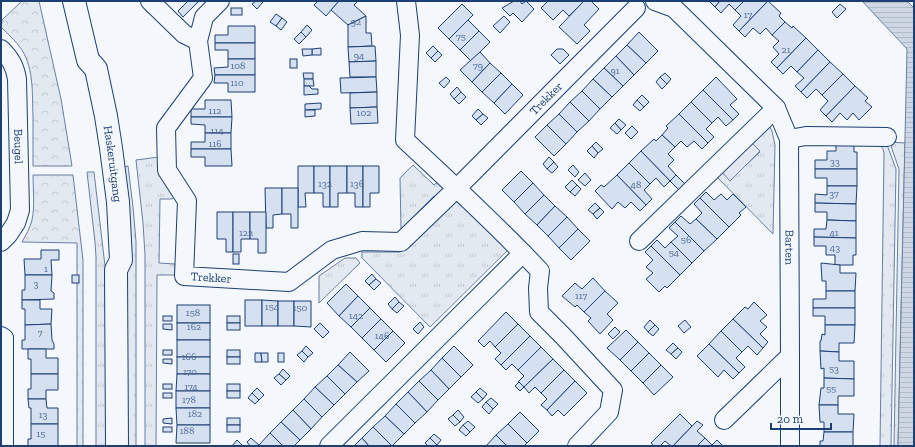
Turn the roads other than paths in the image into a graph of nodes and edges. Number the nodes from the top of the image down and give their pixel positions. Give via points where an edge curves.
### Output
1 (74, 1) edge
2 (150, 1) edge
3 (220, 1) edge
4 (406, 1) edge
5 (654, 1) edge
6 (632, 5) edge
7 (198, 41) junction
8 (1, 49) edge
9 (776, 108) junction
10 (887, 137) dead end
11 (789, 139) junction
12 (457, 188) junction
13 (639, 241) dead end
14 (1, 242) edge
15 (523, 253) junction
16 (1, 336) edge
17 (790, 356) junction
18 (724, 420) dead end
19 (4, 446) edge
20 (117, 446) edge
21 (329, 446) edge
22 (577, 446) edge
23 (790, 446) edge

1 - 20 main road, Haskeruitgang via 88,60 85,70 110,260 116,270
2 - 7 street via 184,34
3 - 7 street, Trekker via 204,17
4 - 12 street via 410,35 405,140
5 - 6 street, Barten
5 - 9 street, Barten via 674,8
6 - 12 street, Trekker
7 - 12 street, Trekker via 203,78 166,128 167,170 187,201 184,276 289,282 332,250 362,241 401,242
8 - 14 street, Beugel via 15,69 17,78 20,210 16,224
9 - 11 street, Barten
9 - 13 street
10 - 11 street via 806,136
11 - 17 street, Barten
12 - 15 street
15 - 21 street
15 - 22 street via 540,271 539,312 612,390 609,412
16 - 19 street via 4,338
17 - 18 street
17 - 23 street, Barten

